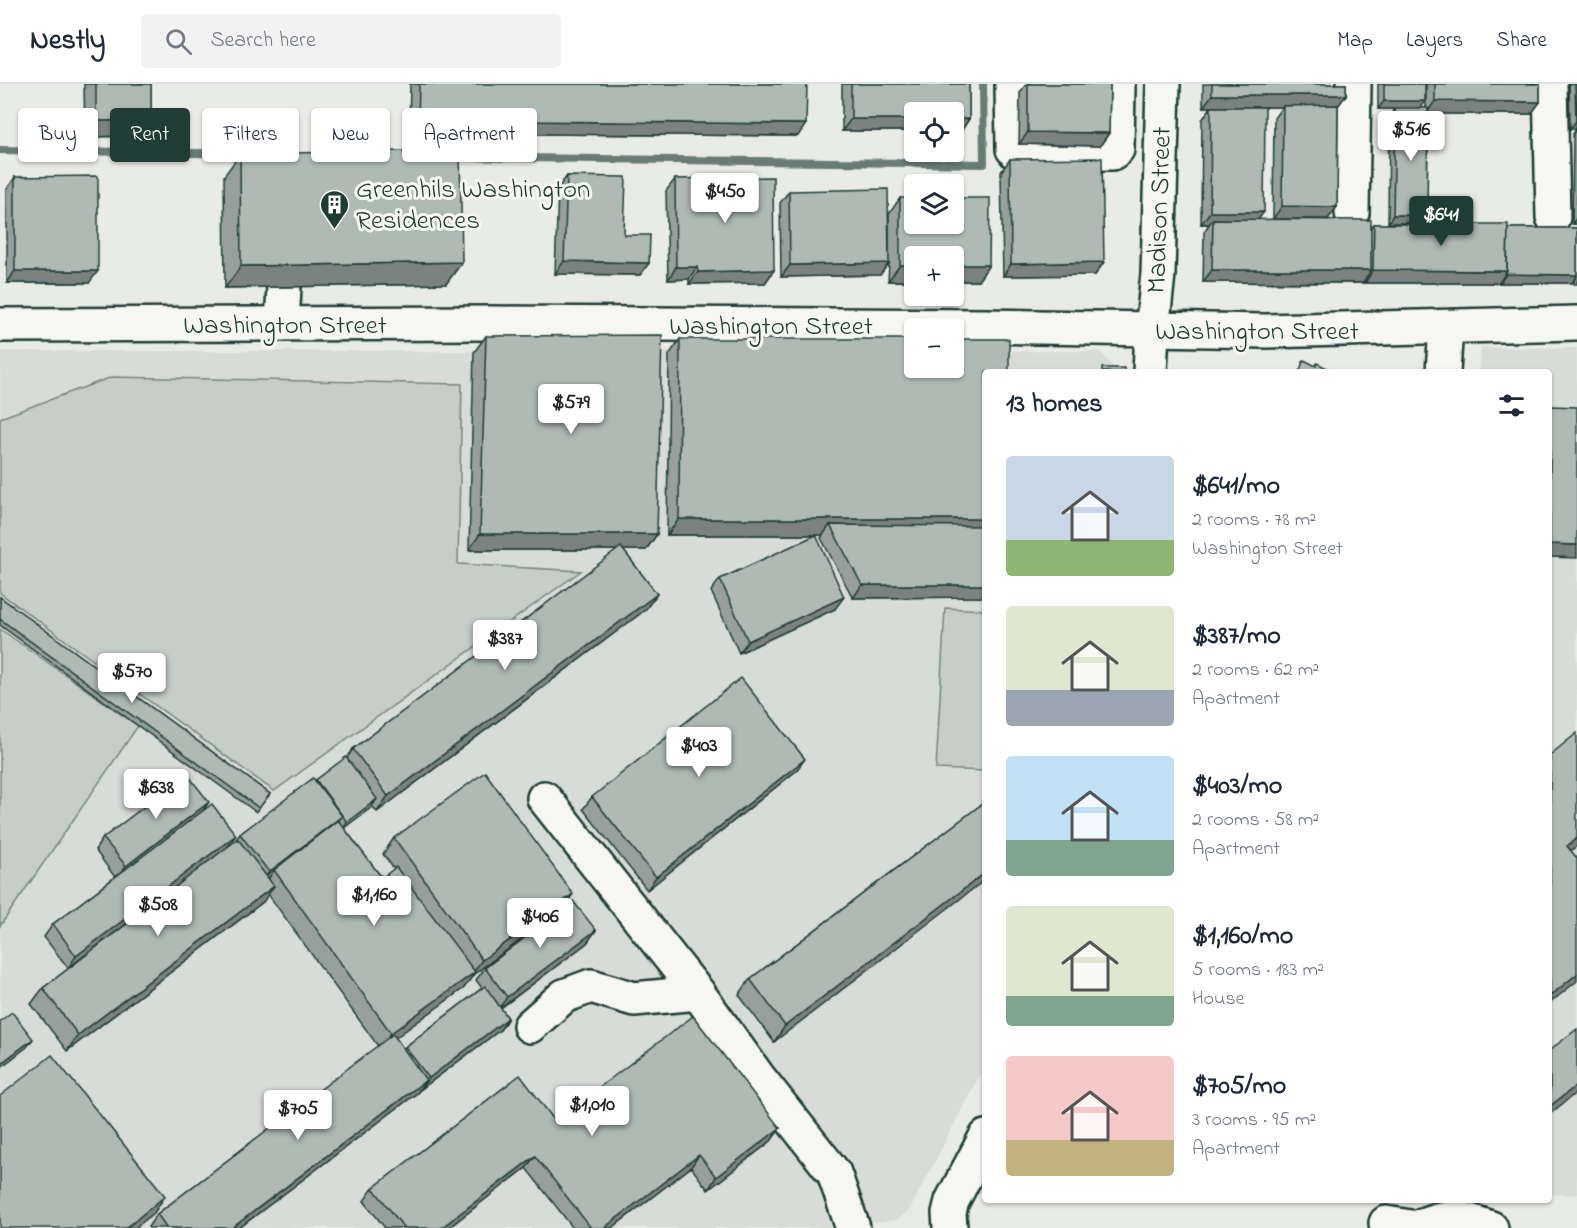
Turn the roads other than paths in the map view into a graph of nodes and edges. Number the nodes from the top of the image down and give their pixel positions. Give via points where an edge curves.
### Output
1 (1012, 84) edge
2 (1118, 84) edge
3 (1163, 84) edge
4 (1354, 84) edge
5 (1550, 84) edge
6 (1352, 213) dead end
7 (1554, 217) dead end
8 (284, 287) edge
9 (1577, 323) edge
10 (282, 324) junction
11 (0, 325) edge
12 (1446, 327) junction
13 (1152, 331) junction
14 (1150, 369) edge
15 (1443, 369) edge
16 (544, 798) dead end
17 (698, 993) junction
18 (530, 1026) dead end
19 (982, 1145) edge
20 (1399, 1221) edge
21 (853, 1228) edge
22 (950, 1228) edge
23 (1491, 1228) edge

1 - 2 street via 1013,148 1017,154 1112,153 1117,149
3 - 13 street, Madison Street via 1158,274
4 - 6 street
5 - 7 street
8 - 10 street
9 - 12 street, Washington Street
10 - 11 street, Washington Street
10 - 13 street, Washington Street via 974,326
12 - 13 street, Washington Street
12 - 15 street
13 - 14 street, Madison Street
16 - 17 street
17 - 18 street via 634,999 591,986 564,996
17 - 21 street via 834,1173
19 - 22 street via 952,1202
20 - 23 street via 1462,1218

